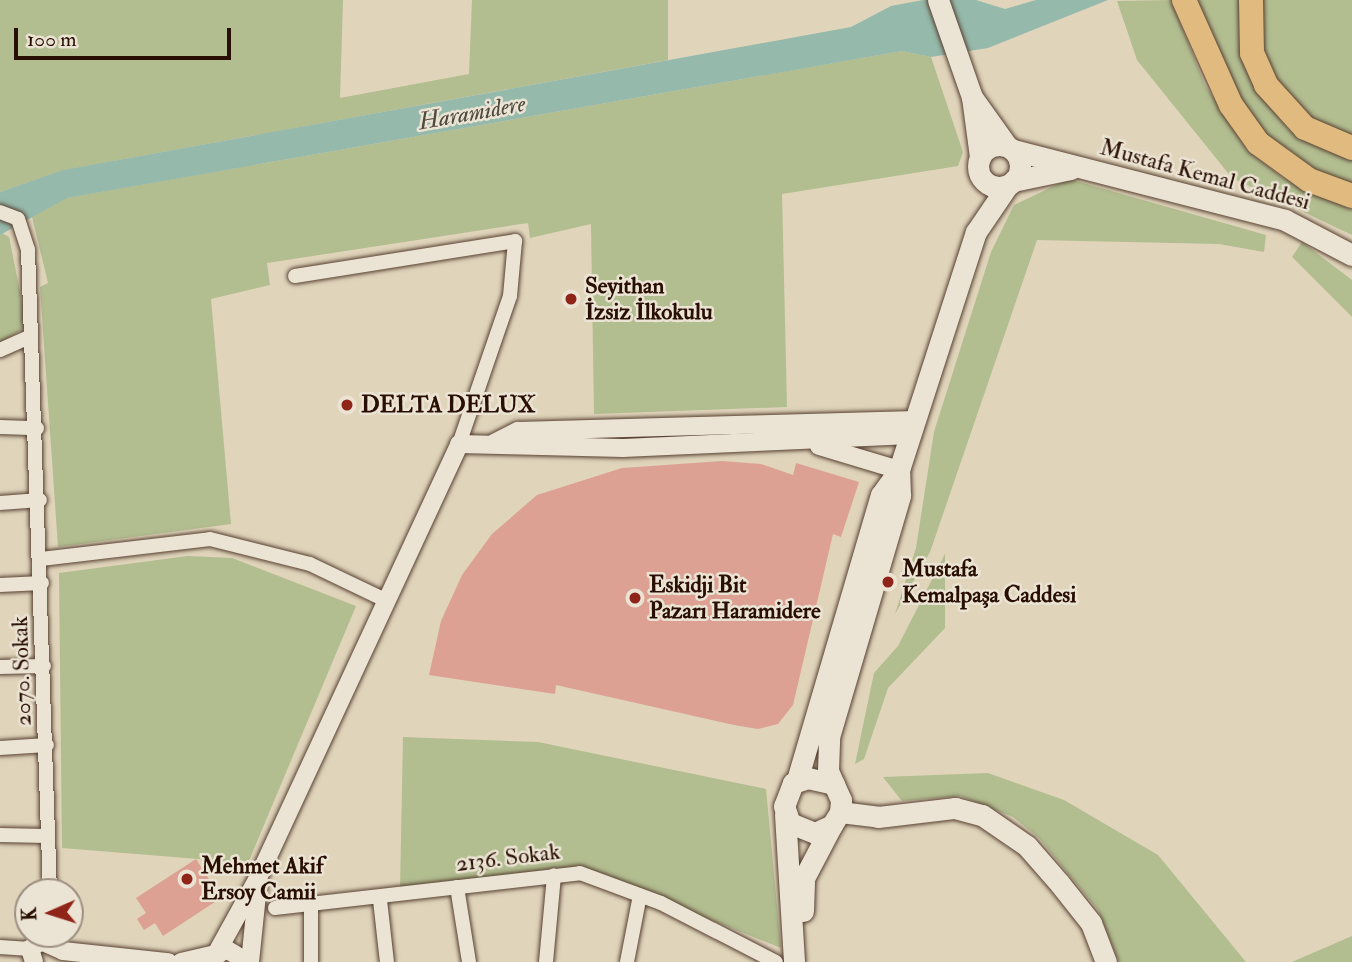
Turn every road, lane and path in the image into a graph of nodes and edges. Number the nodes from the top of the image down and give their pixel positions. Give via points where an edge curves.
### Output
1 (939, 0) edge
2 (1184, 0) edge
3 (1251, 0) edge
4 (972, 97) junction
5 (1010, 148) junction
6 (1352, 148) edge
7 (980, 165) junction
8 (1080, 169) junction
9 (1011, 183) junction
10 (1352, 196) edge
11 (0, 212) edge
12 (976, 232) junction
13 (1352, 255) edge
14 (295, 276) dead end
15 (29, 337) junction
16 (0, 351) edge
17 (0, 427) edge
18 (914, 427) junction
19 (37, 428) junction
20 (494, 443) junction
21 (808, 443) junction
22 (459, 444) junction
23 (899, 470) junction
24 (40, 500) junction
25 (0, 503) edge
26 (41, 559) junction
27 (42, 583) junction
28 (0, 585) edge
29 (385, 600) junction
30 (44, 666) junction
31 (0, 667) edge
32 (47, 745) junction
33 (0, 748) edge
34 (797, 780) junction
35 (834, 784) junction
36 (785, 814) junction
37 (836, 819) junction
38 (0, 835) edge
39 (47, 843) junction
40 (554, 875) junction
41 (43, 878) edge
42 (49, 878) edge
43 (258, 878) junction
44 (457, 887) junction
45 (640, 895) junction
46 (380, 900) junction
47 (312, 905) junction
48 (275, 908) dead end
49 (0, 947) edge
50 (41, 950) edge
51 (212, 956) edge
52 (71, 962) edge
53 (168, 962) edge
54 (181, 962) edge
55 (249, 962) edge
56 (311, 962) edge
57 (387, 962) edge
58 (469, 962) edge
59 (546, 962) edge
60 (627, 962) edge
61 (776, 962) edge
62 (794, 962) edge
63 (807, 962) edge
64 (1106, 962) edge

1 - 4 main road
2 - 10 highway via 1231,106 1258,143 1299,174
3 - 6 highway via 1251,44 1266,85 1305,128
4 - 5 main road
4 - 7 main road
5 - 7 main road via 989,148
5 - 8 main road, Mustafa Kemal Caddesi
5 - 9 main road via 1020,169
7 - 9 main road via 994,186
7 - 12 main road
8 - 9 main road, Mustafa Kemal Caddesi
8 - 13 main road, Mustafa Kemal Caddesi via 1285,220
9 - 12 main road
11 - 15 street, 2070. Sokak via 18,219 25,231
12 - 18 main road
14 - 22 street via 515,241 510,296
15 - 16 street
15 - 19 street, 2070. Sokak
17 - 19 street
18 - 20 street via 519,432
18 - 21 street
18 - 23 main road
19 - 24 street, 2070. Sokak
20 - 21 street via 519,450
20 - 22 street
21 - 23 street
22 - 29 street
23 - 34 main road via 881,495
23 - 35 main road via 900,495 830,737 826,757
24 - 25 street
24 - 26 street, 2070. Sokak
26 - 27 street, 2070. Sokak
26 - 29 street via 210,539 310,564
27 - 28 street
27 - 30 street, 2070. Sokak
29 - 43 street
30 - 31 street
30 - 32 street, 2070. Sokak
32 - 33 street
32 - 39 street, 2070. Sokak
34 - 35 main road via 817,778
34 - 36 main road via 786,792
35 - 37 main road
36 - 37 main road via 805,832
36 - 62 main road
37 - 63 main road via 804,878
37 - 64 main road via 955,808 982,815 1027,846 1060,884 1091,923
38 - 39 street
39 - 41 street
39 - 42 street
40 - 44 street, 2136. Sokak
40 - 45 street, 2136. Sokak via 580,873
40 - 59 street
43 - 51 street
43 - 55 street
44 - 46 street, 2136. Sokak
44 - 58 street
45 - 60 street
45 - 61 street, 2136. Sokak
46 - 47 street, 2136. Sokak
46 - 57 street
47 - 48 street, 2136. Sokak
47 - 56 street
49 - 50 street
50 - 52 street
50 - 53 street
51 - 54 street
51 - 55 street via 233,950

